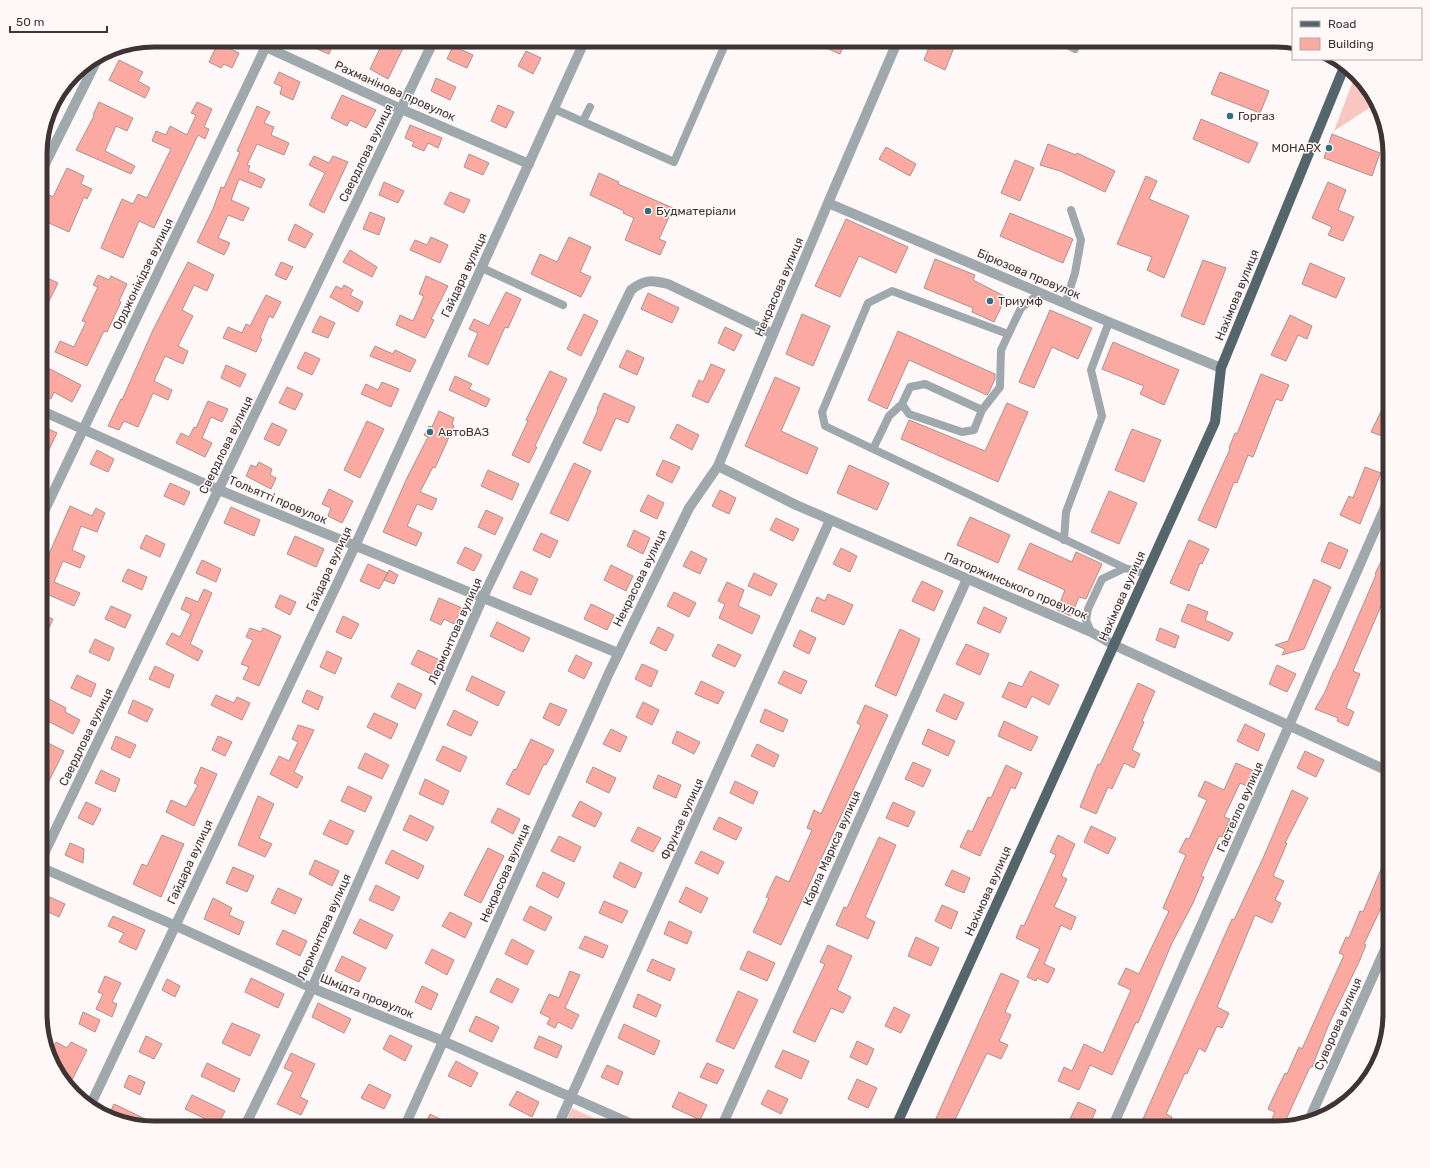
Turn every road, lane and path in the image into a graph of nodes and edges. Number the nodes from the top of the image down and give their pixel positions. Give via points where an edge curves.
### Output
1 (266, 47) edge
2 (276, 47) edge
3 (431, 47) edge
4 (582, 47) edge
5 (724, 47) edge
6 (895, 47) edge
7 (94, 66) edge
8 (1342, 71) edge
9 (590, 107) dead end
10 (554, 108) junction
11 (401, 109) junction
12 (583, 121) junction
13 (47, 160) edge
14 (529, 164) junction
15 (828, 203) junction
16 (1071, 210) dead end
17 (482, 268) junction
18 (1040, 293) junction
19 (1065, 304) junction
20 (563, 305) dead end
21 (1109, 322) junction
22 (773, 334) junction
23 (1008, 334) junction
24 (1221, 368) junction
25 (902, 404) junction
26 (982, 410) junction
27 (47, 413) edge
28 (84, 429) junction
29 (874, 449) junction
30 (718, 466) junction
31 (219, 490) junction
32 (47, 506) edge
33 (1383, 512) edge
34 (830, 520) junction
35 (1064, 540) junction
36 (355, 546) junction
37 (1125, 568) junction
38 (1146, 574) junction
39 (967, 579) junction
40 (483, 598) junction
41 (1091, 632) junction
42 (1114, 645) junction
43 (618, 653) junction
44 (1289, 726) junction
45 (1383, 769) edge
46 (47, 847) edge
47 (47, 869) edge
48 (174, 924) junction
49 (1383, 954) edge
50 (312, 988) junction
51 (443, 1041) junction
52 (571, 1097) junction
53 (92, 1101) edge
54 (1311, 1115) edge
55 (247, 1121) edge
56 (407, 1121) edge
57 (560, 1121) edge
58 (625, 1121) edge
59 (724, 1121) edge
60 (898, 1121) edge
61 (1115, 1121) edge

1 - 28 street, Орджонікідзе вулиця
2 - 11 street, Рахманінова провулок
3 - 11 street, Свердлова вулиця
4 - 10 street, Гайдара вулиця
5 - 12 lane via 674,162
6 - 15 street, Некрасова вулиця
7 - 13 street
8 - 24 main road, Нахімова вулиця
9 - 12 lane
10 - 12 lane
10 - 14 street, Гайдара вулиця
11 - 14 street, Рахманінова провулок
11 - 31 street, Свердлова вулиця
14 - 17 street, Гайдара вулиця
15 - 18 street, Бірюзова провулок
15 - 22 street, Некрасова вулиця
16 - 19 lane via 1081,240 1075,273
17 - 20 lane
17 - 36 street, Гайдара вулиця
18 - 19 street, Бірюзова провулок
18 - 23 lane via 1021,308
19 - 21 street, Бірюзова провулок
21 - 24 street, Бірюзова провулок
21 - 35 lane via 1091,370 1102,416 1066,512
22 - 30 street, Некрасова вулиця
22 - 40 street, Лермонтова вулиця via 668,284 655,281 641,282 631,290
23 - 26 lane via 1001,350 1000,387
23 - 29 lane via 892,291 868,303 822,412 825,426
24 - 38 main road, Нахімова вулиця via 1215,422
25 - 26 lane via 910,387 925,384
25 - 26 lane via 909,414 962,432 974,430
25 - 29 lane via 889,416
27 - 28 street, Тольятті провулок
28 - 31 street, Тольятті провулок
28 - 32 street, Орджонікідзе вулиця
29 - 35 lane
30 - 34 street, Паторжинського провулок
30 - 43 street, Некрасова вулиця via 689,508
31 - 36 street, Тольятті провулок
31 - 46 street, Свердлова вулиця
33 - 44 street, Гастелло вулиця
34 - 39 street, Паторжинського провулок
34 - 52 street, Фрунзе вулиця
35 - 37 lane
36 - 40 street, Тольятті провулок
36 - 48 street, Гайдара вулиця
37 - 38 lane
37 - 41 lane via 1102,579 1088,609 1086,620
38 - 42 main road, Нахімова вулиця
39 - 41 street, Паторжинського провулок
39 - 59 street, Карла Маркса вулиця
40 - 43 street, Тольятті провулок
40 - 50 street, Лермонтова вулиця
41 - 42 street, Паторжинського провулок
42 - 44 street, Паторжинського провулок
42 - 60 main road, Нахімова вулиця
43 - 51 street, Некрасова вулиця
44 - 45 street, Паторжинського провулок
44 - 61 street, Гастелло вулиця
47 - 48 street, Шмідта провулок
48 - 50 street, Шмідта провулок
48 - 53 street, Гайдара вулиця
49 - 54 street, Суворова вулиця
50 - 51 street, Шмідта провулок
50 - 55 street, Лермонтова вулиця
51 - 52 street, Шмідта провулок
51 - 56 street, Некрасова вулиця
52 - 57 street, Фрунзе вулиця
52 - 58 street, Шмідта провулок

